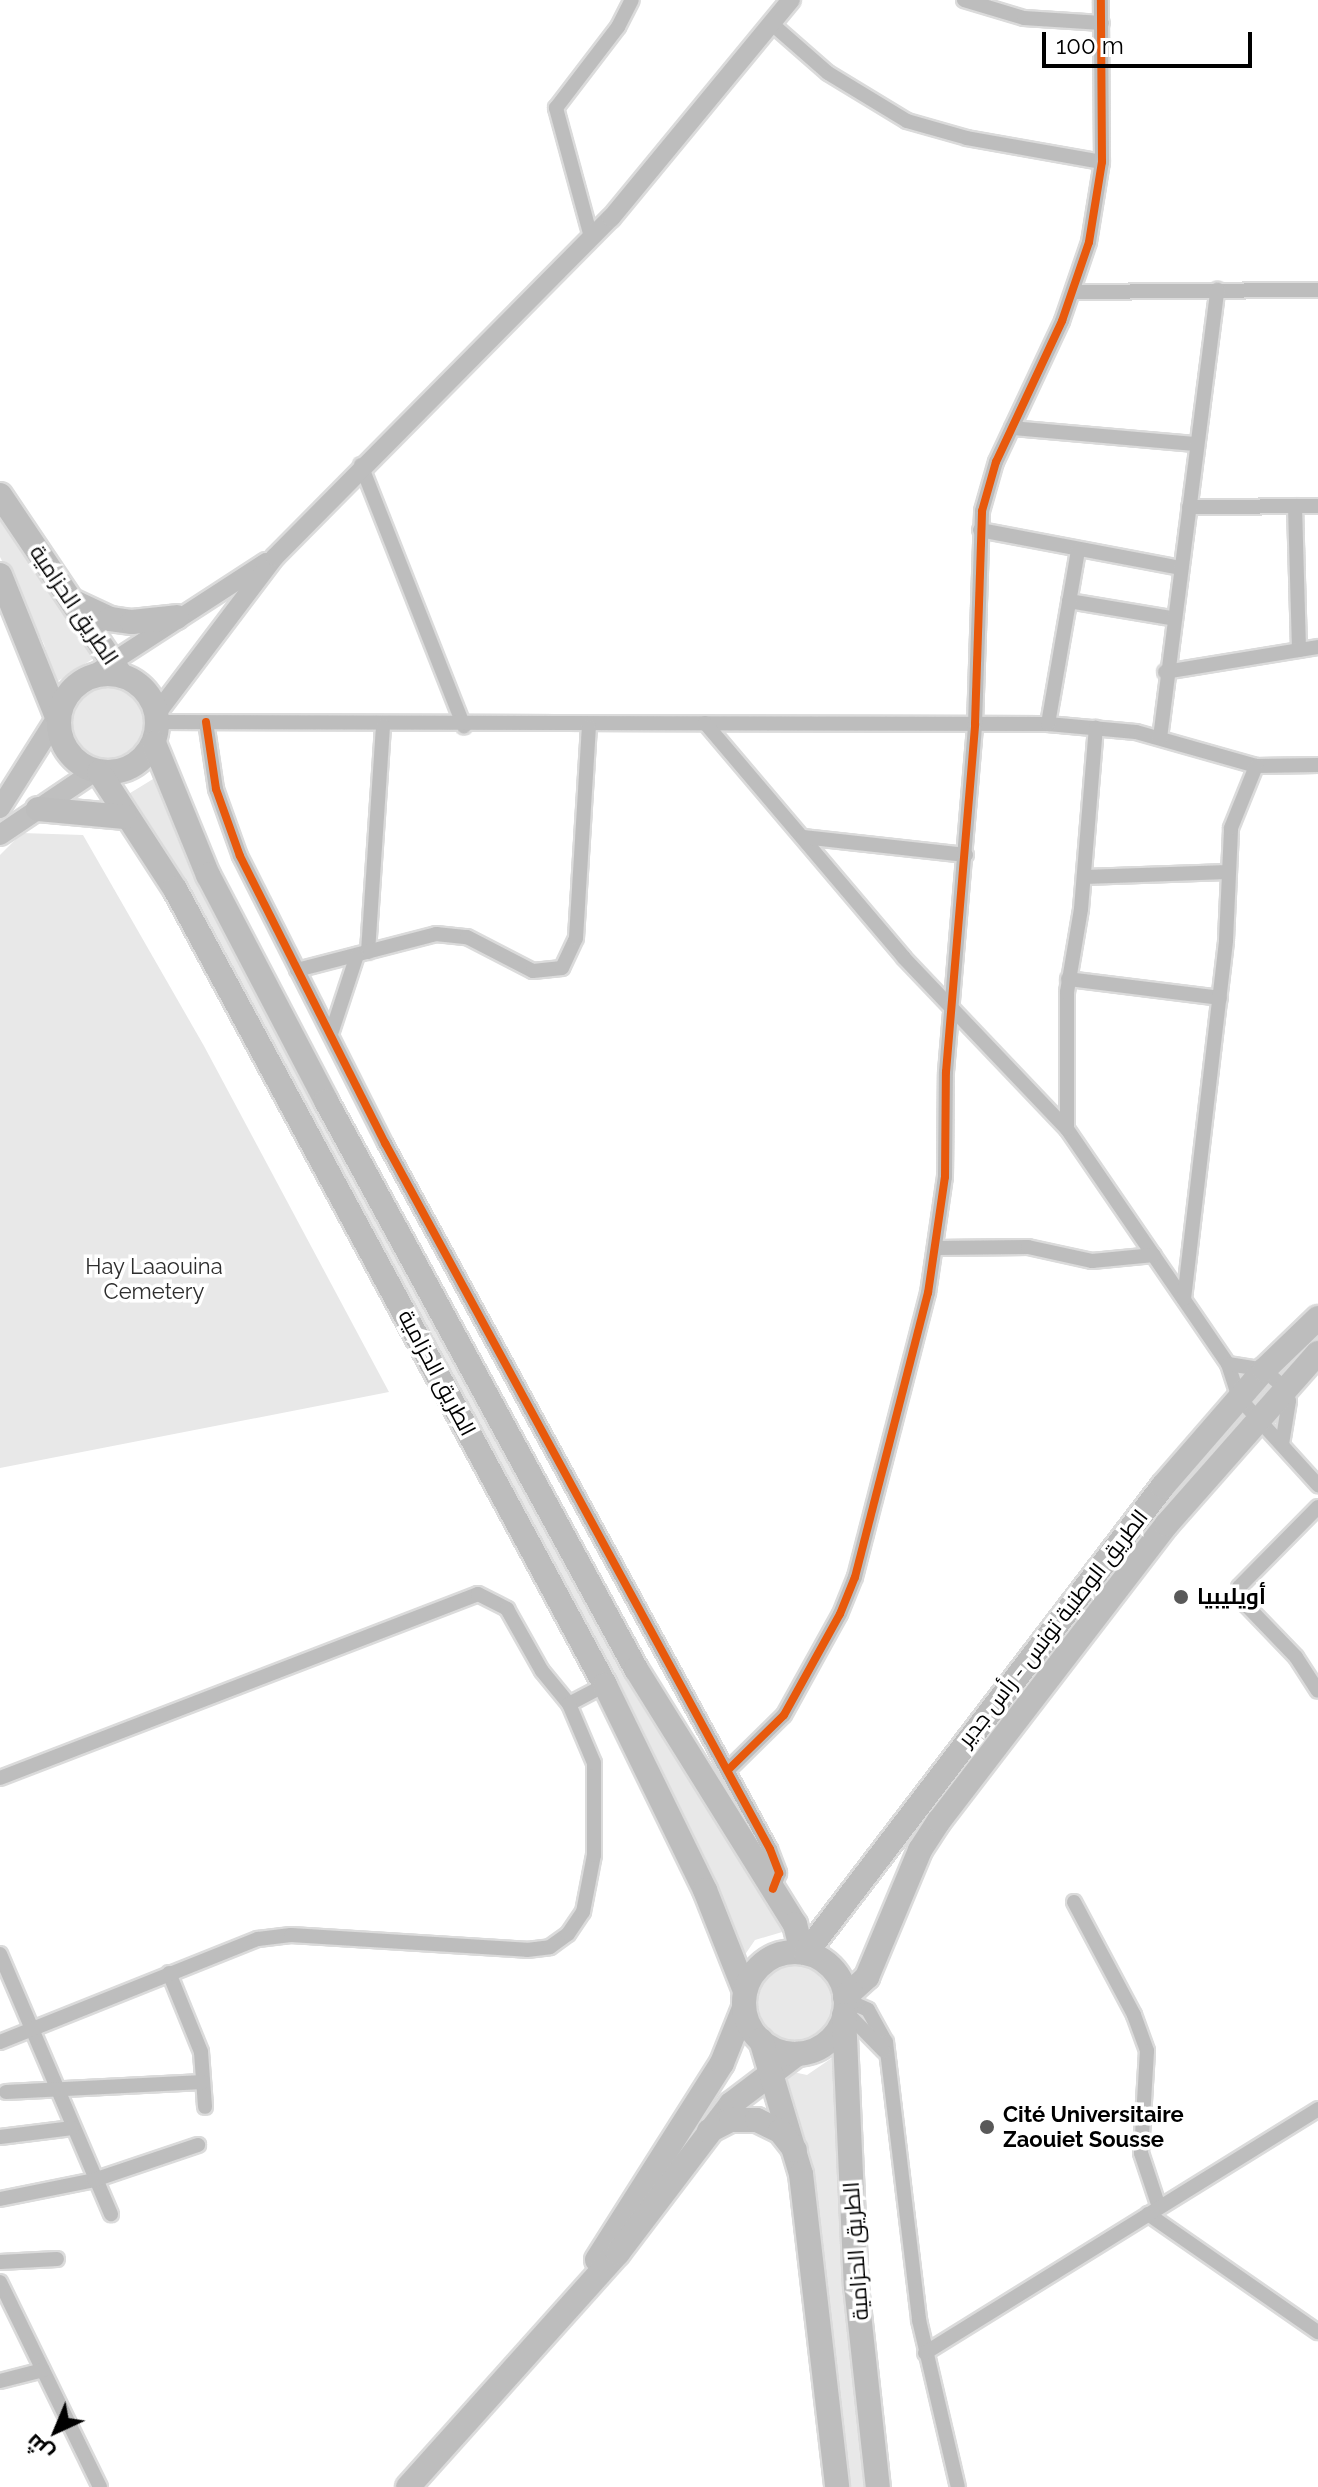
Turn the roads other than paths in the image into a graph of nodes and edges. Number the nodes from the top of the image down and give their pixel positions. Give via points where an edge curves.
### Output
1 (632, 0) edge
2 (791, 0) edge
3 (964, 0) edge
4 (1101, 0) edge
5 (1102, 23) junction
6 (772, 24) junction
7 (1102, 162) junction
8 (591, 237) junction
9 (1217, 290) junction
10 (1318, 290) edge
11 (1074, 292) junction
12 (1012, 428) junction
13 (1196, 444) junction
14 (361, 465) junction
15 (0, 495) edge
16 (1295, 506) junction
17 (1318, 506) edge
18 (1189, 507) junction
19 (980, 530) junction
20 (1078, 550) junction
21 (275, 557) junction
22 (1181, 568) junction
23 (0, 575) edge
24 (69, 599) junction
25 (1069, 601) junction
26 (177, 617) junction
27 (1171, 618) junction
28 (1318, 647) edge
29 (1299, 650) junction
30 (117, 667) junction
31 (1165, 672) junction
32 (56, 717) junction
33 (206, 722) junction
34 (705, 723) junction
35 (975, 724) junction
36 (1048, 724) junction
37 (383, 725) junction
38 (156, 726) junction
39 (464, 726) junction
40 (589, 727) junction
41 (1096, 728) junction
42 (1160, 738) junction
43 (1318, 765) edge
44 (1256, 766) junction
45 (97, 771) junction
46 (0, 808) edge
47 (38, 809) junction
48 (125, 817) junction
49 (0, 835) edge
50 (803, 837) junction
51 (966, 855) junction
52 (1228, 872) junction
53 (1084, 877) junction
54 (363, 953) junction
55 (297, 970) junction
56 (1068, 979) junction
57 (1220, 998) junction
58 (952, 1005) junction
59 (332, 1031) junction
60 (1067, 1129) junction
61 (936, 1248) junction
62 (1154, 1255) junction
63 (1184, 1299) junction
64 (1318, 1318) edge
65 (1318, 1353) edge
66 (1228, 1364) junction
67 (1264, 1370) junction
68 (1286, 1389) junction
69 (1239, 1398) junction
70 (1258, 1417) junction
71 (1282, 1444) junction
72 (1318, 1485) edge
73 (1318, 1507) edge
74 (605, 1685) junction
75 (1318, 1691) edge
76 (569, 1704) junction
77 (728, 1770) junction
78 (0, 1778) edge
79 (776, 1894) junction
80 (845, 1897) junction
81 (1074, 1902) dead end
82 (804, 1952) junction
83 (0, 1954) edge
84 (169, 1973) junction
85 (744, 2000) junction
86 (845, 2006) junction
87 (29, 2028) junction
88 (761, 2040) junction
89 (0, 2042) edge
90 (797, 2054) junction
91 (771, 2069) junction
92 (203, 2082) junction
93 (55, 2090) junction
94 (6, 2092) dead end
95 (205, 2107) dead end
96 (1318, 2109) edge
97 (72, 2128) junction
98 (709, 2131) junction
99 (0, 2137) edge
100 (198, 2145) dead end
101 (795, 2150) junction
102 (94, 2180) junction
103 (0, 2199) edge
104 (1153, 2210) junction
105 (111, 2214) dead end
106 (57, 2259) dead end
107 (0, 2262) edge
108 (0, 2282) edge
109 (584, 2287) junction
110 (1318, 2332) edge
111 (925, 2353) junction
112 (43, 2370) junction
113 (0, 2381) edge
114 (100, 2487) edge
115 (408, 2487) edge
116 (837, 2487) edge
117 (878, 2487) edge
118 (958, 2487) edge

1 - 8 street via 618,27 556,108
2 - 6 street
3 - 5 street via 1024,18
4 - 5 street
5 - 7 street
6 - 7 street via 828,73 888,113 967,138
6 - 8 street via 679,141
7 - 11 street via 1089,242
8 - 14 street
9 - 10 street
9 - 11 street
9 - 13 street
11 - 12 street
12 - 13 street
12 - 19 street via 987,491
13 - 18 street
14 - 21 street
14 - 39 street
15 - 24 main road, الطريق الحزامية
16 - 17 street
16 - 18 street
16 - 29 street
18 - 22 street
19 - 20 street
19 - 35 street
20 - 22 street
20 - 25 street
21 - 26 street
21 - 38 street
22 - 27 street
23 - 32 main road, الطريق الحزامية
24 - 26 main road via 110,619 155,622
24 - 30 main road, الطريق الحزامية
25 - 27 street
25 - 36 street
26 - 30 street
27 - 31 street
28 - 29 street
29 - 31 street
30 - 32 main road, الطريق الحزامية via 89,677 69,692
30 - 38 main road, الطريق الحزامية via 144,689
31 - 42 street
32 - 45 main road, الطريق الحزامية via 69,754
32 - 46 main road
33 - 37 street
33 - 38 street
33 - 55 street via 228,826
34 - 35 street
34 - 40 street
34 - 50 street
35 - 36 street
35 - 51 street
36 - 41 street
37 - 39 street
37 - 54 street
38 - 45 main road via 125,770
38 - 79 main road, الطريق الحزامية via 208,875 326,1101 636,1669
39 - 40 street
40 - 54 street via 576,938 562,968 533,971 453,934
41 - 42 street
41 - 53 street
42 - 44 street
43 - 44 street
44 - 52 street via 1231,828
45 - 47 main road
45 - 48 main road, الطريق الحزامية
47 - 48 main road
47 - 49 main road
48 - 74 main road, الطريق الحزامية via 175,889
50 - 51 street
50 - 58 street via 895,949
51 - 58 street
52 - 53 street
52 - 57 street
53 - 56 street
54 - 55 street
54 - 59 street
55 - 59 street
56 - 57 street
56 - 60 street
57 - 63 street
58 - 60 street
58 - 61 street
59 - 77 street via 489,1337
60 - 62 street
61 - 62 street via 1028,1247 1092,1261
61 - 77 street via 898,1412 840,1614 784,1715
62 - 63 street
63 - 66 street
64 - 67 main road, الطريق الوطنية تونس - رأس جدير
65 - 68 main road, الطريق الوطنية تونس - رأس جدير
66 - 67 street
66 - 69 street
67 - 68 street
67 - 69 main road, الطريق الوطنية تونس - رأس جدير
68 - 70 main road, الطريق الوطنية تونس - رأس جدير
68 - 71 street
69 - 70 street
69 - 80 main road, الطريق الوطنية تونس - رأس جدير via 1163,1486
70 - 71 street
70 - 86 main road, الطريق الوطنية تونس - رأس جدير via 1064,1652 939,1821 920,1850 867,1977
71 - 72 street
73 - 75 street via 1239,1587 1246,1605 1296,1657
74 - 76 street
74 - 85 main road, الطريق الحزامية via 705,1890
76 - 78 street via 542,1671 507,1609 478,1594
76 - 84 street via 594,1763 594,1855 583,1912 568,1934 550,1947 527,1950 291,1935 258,1939
77 - 79 street via 776,1862
79 - 80 main road via 813,1909
79 - 82 main road, الطريق الحزامية via 795,1924
80 - 82 main road, الطريق الوطنية تونس - رأس جدير
81 - 104 street via 1134,2015 1147,2051 1141,2153
82 - 85 main road via 787,1952 760,1965
82 - 86 main road via 837,1973
83 - 87 street
84 - 87 street
84 - 92 street via 201,2052
85 - 88 main road
85 - 109 main road via 722,2063 604,2245
86 - 90 main road via 827,2042
86 - 111 street via 886,2055
86 - 117 main road, الطريق الحزامية via 856,2286
87 - 89 street
87 - 93 street
88 - 90 main road
88 - 91 main road, الطريق الحزامية
90 - 91 main road
91 - 98 main road via 737,2097
91 - 101 main road, الطريق الحزامية
92 - 93 street
92 - 95 street
93 - 94 street
93 - 97 street
96 - 104 street
97 - 99 street
97 - 102 street
98 - 101 main road via 731,2120 757,2120 780,2131
98 - 109 main road via 618,2253
100 - 102 street
101 - 116 main road, الطريق الحزامية
102 - 103 street
102 - 105 street
104 - 110 street
104 - 111 street
106 - 107 street
108 - 112 street
109 - 115 main road via 504,2386
111 - 118 street
112 - 113 street
112 - 114 street

